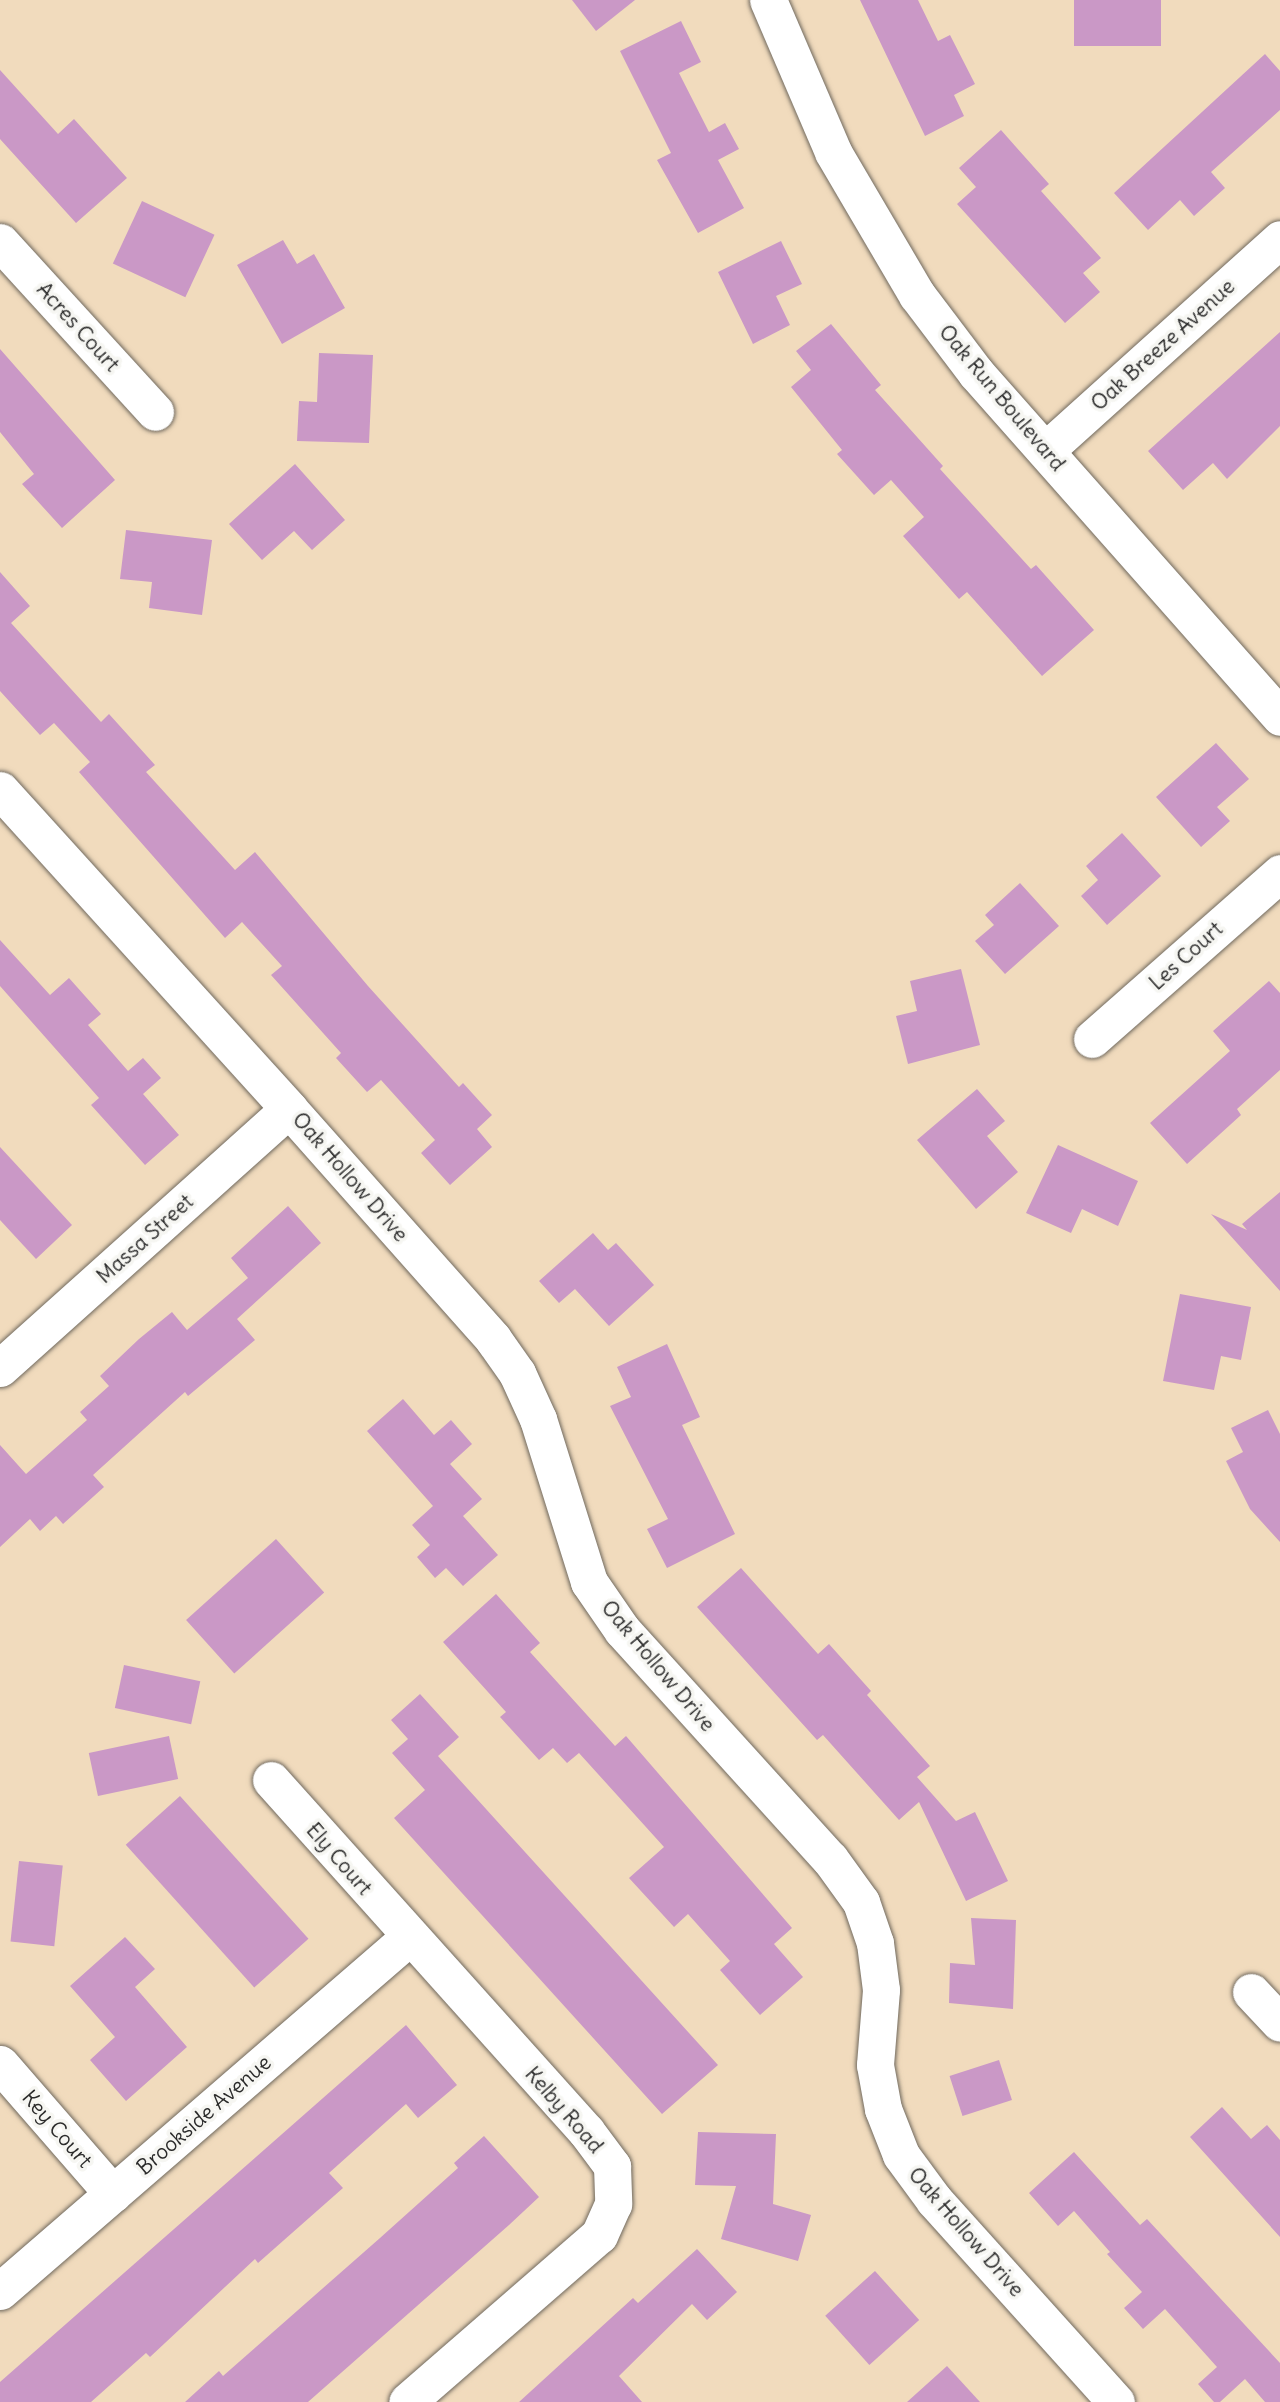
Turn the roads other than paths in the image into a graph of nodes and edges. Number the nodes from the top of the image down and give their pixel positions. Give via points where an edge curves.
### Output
1 (768, 0) edge
2 (1280, 239) edge
3 (0, 242) edge
4 (155, 412) dead end
5 (1046, 450) junction
6 (1280, 717) edge
7 (0, 790) edge
8 (1280, 873) edge
9 (1093, 1039) dead end
10 (289, 1108) junction
11 (7, 1349) edge
12 (271, 1780) dead end
13 (408, 1938) junction
14 (1251, 1992) dead end
15 (1280, 2023) edge
16 (0, 2064) edge
17 (113, 2194) junction
18 (0, 2291) edge
19 (407, 2402) edge
20 (1116, 2402) edge

1 - 5 street, Oak Run Boulevard via 833,152 878,234 976,373
2 - 5 street, Oak Breeze Avenue
3 - 4 street, Acres Court
5 - 6 street, Oak Run Boulevard
7 - 10 street, Oak Hollow Drive
8 - 9 street, Les Court
10 - 11 street, Massa Street
10 - 20 street, Oak Hollow Drive via 493,1339 517,1373 538,1419 589,1582 622,1630 830,1859 861,1902 875,1943 881,1990 876,2065 883,2109 901,2155 934,2200
12 - 13 street, Ely Court
13 - 17 street, Brookside Avenue
13 - 19 street, Kelby Road via 586,2131 612,2166 613,2204 599,2235
14 - 15 street
16 - 17 street, Key Court
17 - 18 street, Brookside Avenue

